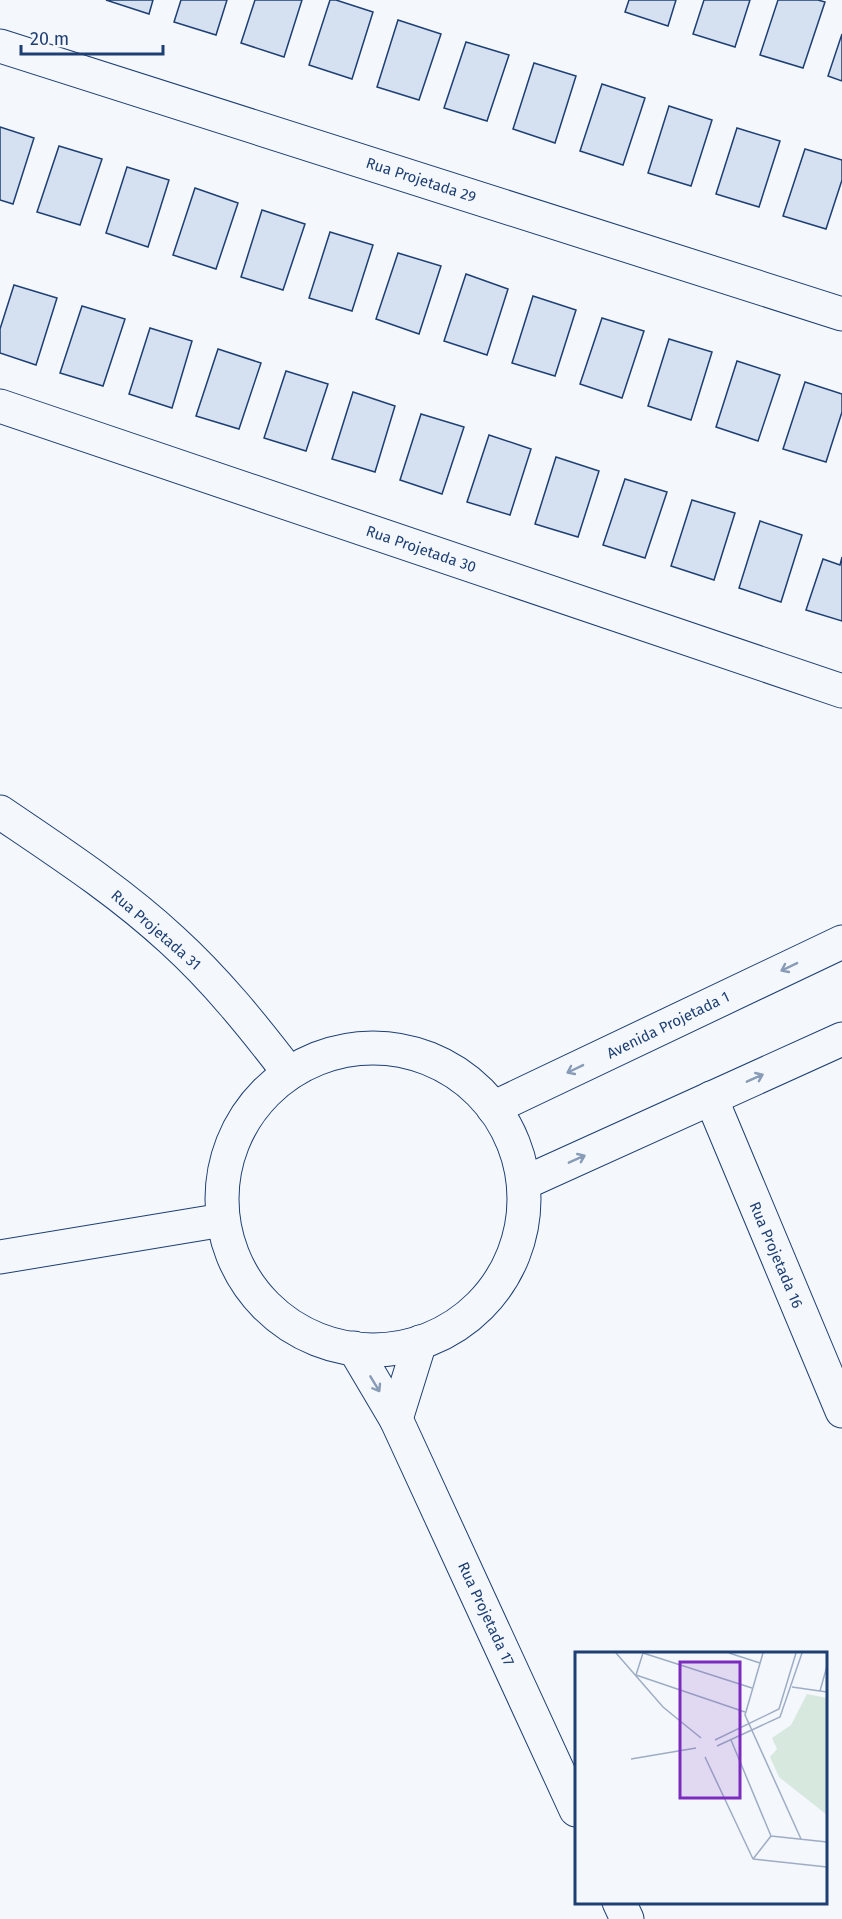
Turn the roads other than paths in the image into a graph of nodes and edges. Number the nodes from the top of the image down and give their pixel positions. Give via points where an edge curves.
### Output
1 (0, 46) edge
2 (842, 314) edge
3 (0, 406) edge
4 (842, 691) edge
5 (0, 812) edge
6 (842, 942) edge
7 (842, 1038) edge
8 (290, 1073) junction
9 (711, 1098) junction
10 (493, 1108) junction
11 (524, 1183) junction
12 (223, 1220) junction
13 (0, 1257) edge
14 (420, 1342) junction
15 (354, 1348) junction
16 (842, 1411) edge
17 (396, 1419) junction
18 (575, 1808) edge
19 (620, 1904) edge
20 (627, 1919) edge

1 - 2 street, Rua Projetada 29
3 - 4 street, Rua Projetada 30
5 - 8 street, Rua Projetada 31 via 120,896 172,940 237,1008
6 -> 10 street, Avenida Projetada 1
9 -> 7 street
8 - 10 street via 321,1057 354,1049 389,1048 422,1056 453,1071
8 - 12 street via 263,1094 242,1122 228,1154
11 -> 9 street
9 - 16 street, Rua Projetada 16
10 - 11 street via 516,1150
11 - 14 street via 524,1217 516,1251 501,1281 452,1328
12 - 13 street
12 - 15 street via 231,1251 246,1281 266,1306 321,1341
14 - 15 street via 387,1349
14 - 17 street
15 -> 17 street, Rua Projetada 17
17 - 18 street, Rua Projetada 17
19 - 20 street

